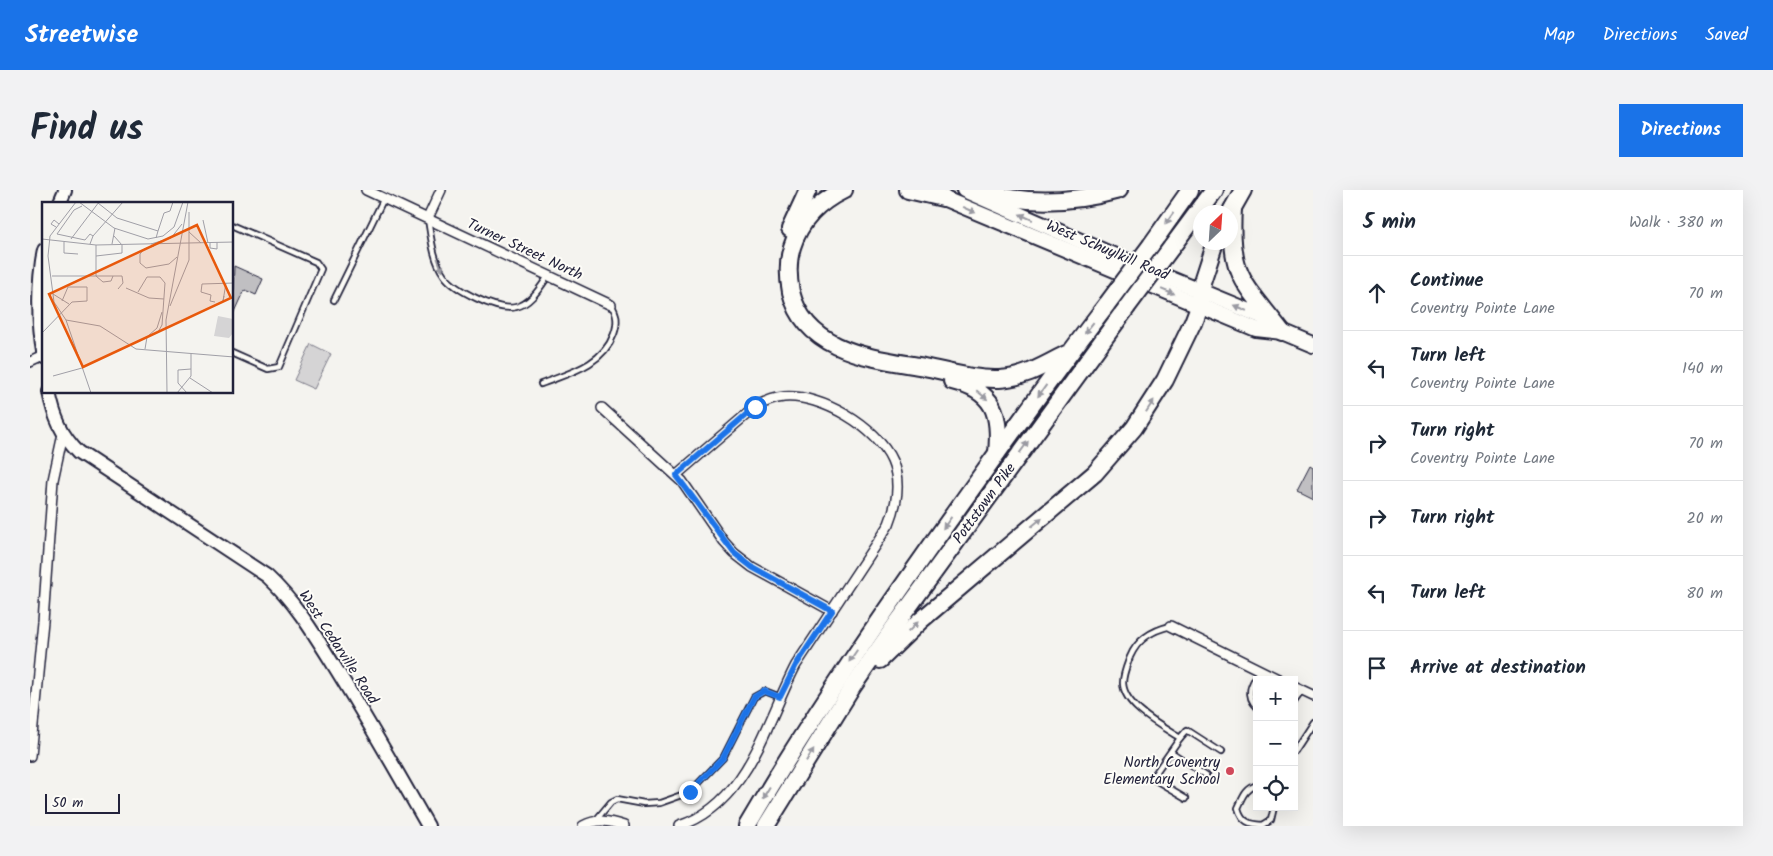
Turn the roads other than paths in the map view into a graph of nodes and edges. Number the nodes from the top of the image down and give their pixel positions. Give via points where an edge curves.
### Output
1 (65, 190) edge
2 (366, 190) edge
3 (441, 190) edge
4 (808, 190) edge
5 (844, 190) edge
6 (908, 190) edge
7 (924, 190) edge
8 (964, 190) edge
9 (977, 190) edge
10 (1119, 190) edge
11 (1190, 190) edge
12 (1214, 190) edge
13 (1243, 190) edge
14 (384, 198) junction
15 (943, 198) junction
16 (60, 202) edge
17 (1235, 205) edge
18 (428, 218) junction
19 (234, 226) edge
20 (1213, 250) edge
21 (1233, 250) edge
22 (42, 264) edge
23 (549, 274) junction
24 (1200, 298) junction
25 (334, 300) dead end
26 (611, 305) joint
27 (1282, 332) junction
28 (42, 341) edge
29 (1313, 345) edge
30 (1070, 352) junction
31 (234, 354) edge
32 (42, 358) edge
33 (30, 362) edge
34 (541, 384) dead end
35 (50, 394) edge
36 (602, 408) dead end
37 (62, 434) junction
38 (997, 452) junction
39 (676, 475) junction
40 (832, 611) junction
41 (1171, 626) joint
42 (1260, 670) junction
43 (1256, 676) edge
44 (1272, 676) edge
45 (1253, 681) edge
46 (853, 686) junction
47 (1298, 689) edge
48 (1313, 696) edge
49 (780, 697) junction
50 (1253, 700) edge
51 (1313, 722) edge
52 (1180, 738) junction
53 (1298, 745) edge
54 (1171, 752) junction
55 (1221, 752) dead end
56 (30, 756) edge
57 (1206, 775) dead end
58 (1253, 786) edge
59 (1186, 798) dead end
60 (1273, 811) edge
61 (596, 820) junction
62 (1267, 825) edge
63 (428, 826) edge
64 (583, 826) edge
65 (624, 826) edge
66 (679, 826) edge
67 (747, 826) edge
68 (766, 826) edge

1 - 16 street
2 - 14 street, Turner Street North
3 - 18 street
4 -> 38 highway via 781,255 782,288 797,323 815,343 844,359 937,377 977,390 995,410
5 - 30 highway via 825,200 808,216 794,242 788,263 793,300 821,338 853,353 989,379 1024,374
6 - 15 highway
7 - 15 main road, West Schuylkill Road
24 -> 8 main road, West Schuylkill Road
9 - 10 highway via 1012,199 1045,201 1086,198
11 -> 30 highway, Pottstown Pike, bridge
46 -> 12 highway, Pottstown Pike, bridge
13 - 17 highway
14 - 18 street, Turner Street North
14 - 25 lane
15 -> 24 main road, West Schuylkill Road
18 - 23 street, Turner Street North
18 -> 23 lane via 443,274 455,288 497,306 516,307 533,297
19 - 31 lane via 316,262 321,269 280,367 268,369
20 - 24 highway
21 - 27 highway via 1236,267 1250,292
22 - 28 street via 38,291
23 - 26 street, Turner Street North
24 - 27 main road, West Schuylkill Road via 1256,329
46 -> 24 highway via 920,620 1095,473 1114,452 1166,380
26 - 34 lane via 616,312 615,330 610,344 598,359
27 - 29 main road, West Schuylkill Road
30 -> 38 highway, Pottstown Pike
32 - 33 street
35 - 37 street
36 - 39 street
37 - 56 street via 53,480
37 - 63 street, West Cedarville Road via 79,452 267,576 284,592 350,692
38 -> 67 highway, Pottstown Pike via 833,685
39 - 40 street via 734,553 752,567
39 - 40 street via 755,407 783,397 817,403 850,417 865,429 881,443 892,460 898,498 889,524
40 - 49 street via 796,665
41 - 42 street
41 - 52 lane via 1152,631 1133,651 1123,684 1126,694 1145,715
42 - 43 lane
42 - 44 street
45 - 50 lane via 1249,694
68 -> 46 highway, Pottstown Pike
47 - 48 street
49 - 61 lane via 764,691 754,697 723,758 690,792 659,804 618,799 611,802
49 - 66 street via 767,731 742,775 713,807 695,820
51 - 53 lane
52 - 54 lane
52 - 55 lane via 1187,730
54 - 57 lane
54 - 59 lane via 1152,778
58 - 62 lane via 1238,808 1246,822
60 - 62 lane
61 - 64 street
61 - 65 street

